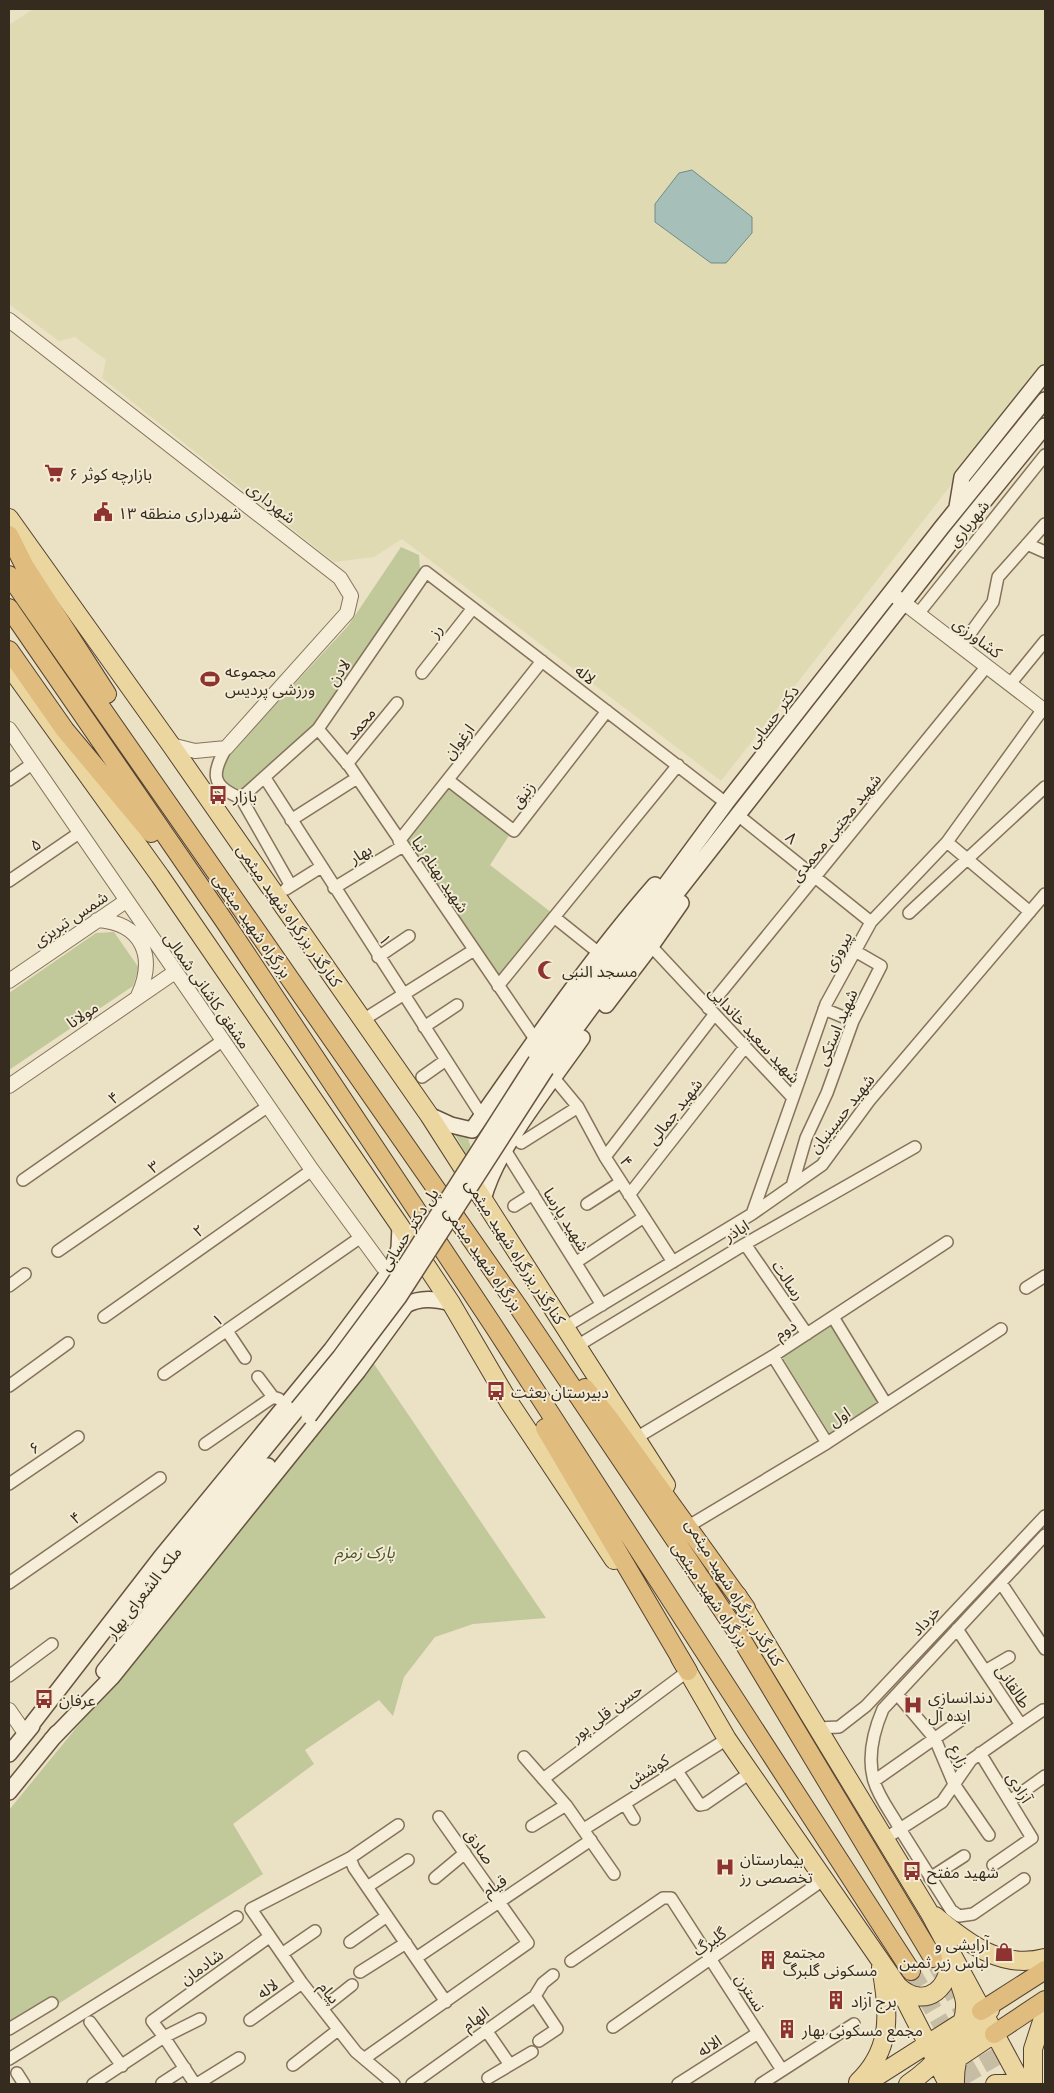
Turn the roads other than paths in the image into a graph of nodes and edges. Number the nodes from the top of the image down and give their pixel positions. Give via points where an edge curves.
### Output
1 (9, 320) edge
2 (1045, 374) edge
3 (1045, 400) edge
4 (1045, 426) edge
5 (1045, 455) edge
6 (956, 509) junction
7 (9, 518) edge
8 (1045, 524) edge
9 (9, 535) edge
10 (1027, 544) junction
11 (1045, 552) edge
12 (426, 572) joint
13 (9, 575) edge
14 (890, 592) junction
15 (904, 603) junction
16 (9, 608) edge
17 (473, 608) junction
18 (918, 614) junction
19 (1045, 641) edge
20 (961, 646) junction
21 (9, 650) edge
22 (542, 661) junction
23 (9, 666) edge
24 (987, 666) junction
25 (422, 673) dead end
26 (1010, 684) junction
27 (397, 703) dead end
28 (607, 710) junction
29 (1044, 710) edge
30 (9, 729) edge
31 (318, 729) junction
32 (171, 745) junction
33 (226, 748) junction
34 (32, 764) junction
35 (347, 764) junction
36 (678, 765) junction
37 (265, 778) junction
38 (357, 778) junction
39 (9, 780) edge
40 (448, 780) junction
41 (1045, 788) edge
42 (241, 798) junction
43 (726, 803) junction
44 (739, 816) junction
45 (291, 820) junction
46 (79, 833) junction
47 (947, 842) junction
48 (401, 844) junction
49 (968, 858) junction
50 (321, 866) junction
51 (815, 877) junction
52 (9, 881) edge
53 (291, 886) junction
54 (334, 888) junction
55 (1045, 894) edge
56 (276, 896) junction
57 (126, 900) junction
58 (243, 910) junction
59 (1030, 912) junction
60 (909, 913) dead end
61 (554, 917) junction
62 (97, 920) junction
63 (225, 922) junction
64 (871, 922) junction
65 (409, 936) dead end
66 (651, 946) junction
67 (474, 950) junction
68 (855, 951) junction
69 (599, 953) junction
70 (378, 957) junction
71 (175, 972) junction
72 (9, 981) edge
73 (498, 986) junction
74 (404, 996) junction
75 (138, 997) junction
76 (457, 1005) dead end
77 (824, 1009) junction
78 (711, 1012) junction
79 (363, 1020) junction
80 (853, 1021) junction
81 (424, 1027) junction
82 (535, 1039) junction
83 (222, 1041) junction
84 (745, 1047) junction
85 (446, 1060) junction
86 (545, 1070) junction
87 (422, 1077) dead end
88 (9, 1086) edge
89 (793, 1098) junction
90 (267, 1107) junction
91 (578, 1107) junction
92 (429, 1115) junction
93 (482, 1116) junction
94 (472, 1130) junction
95 (521, 1143) dead end
96 (915, 1147) dead end
97 (503, 1153) junction
98 (605, 1157) junction
99 (312, 1170) junction
100 (23, 1180) dead end
101 (621, 1182) junction
102 (792, 1186) junction
103 (533, 1194) junction
104 (629, 1195) junction
105 (483, 1200) junction
106 (587, 1204) dead end
107 (514, 1206) dead end
108 (752, 1214) junction
109 (644, 1217) junction
110 (400, 1226) junction
111 (361, 1237) junction
112 (947, 1242) dead end
113 (745, 1244) junction
114 (58, 1251) dead end
115 (581, 1260) dead end
116 (673, 1262) junction
117 (384, 1273) junction
118 (25, 1274) dead end
119 (1045, 1276) edge
120 (9, 1286) edge
121 (1026, 1288) dead end
122 (451, 1303) junction
123 (406, 1305) junction
124 (602, 1306) junction
125 (519, 1308) junction
126 (104, 1317) dead end
127 (833, 1317) junction
128 (492, 1325) junction
129 (564, 1327) junction
130 (1000, 1329) dead end
131 (227, 1331) junction
132 (807, 1334) junction
133 (68, 1343) dead end
134 (577, 1346) junction
135 (773, 1356) junction
136 (245, 1358) dead end
137 (164, 1374) dead end
138 (258, 1377) dead end
139 (9, 1386) edge
140 (886, 1404) junction
141 (292, 1406) junction
142 (78, 1437) dead end
143 (636, 1438) junction
144 (205, 1444) dead end
145 (827, 1444) junction
146 (160, 1478) dead end
147 (9, 1484) edge
148 (1045, 1516) edge
149 (692, 1524) junction
150 (1045, 1535) edge
151 (1001, 1583) junction
152 (9, 1584) edge
153 (746, 1608) junction
154 (957, 1629) junction
155 (52, 1644) dead end
156 (1045, 1649) edge
157 (1009, 1657) dead end
158 (688, 1671) junction
159 (985, 1671) junction
160 (9, 1676) edge
161 (897, 1694) junction
162 (9, 1710) edge
163 (1044, 1710) dead end
164 (962, 1720) dead end
165 (1021, 1725) junction
166 (818, 1728) junction
167 (25, 1734) junction
168 (727, 1739) junction
169 (935, 1739) junction
170 (51, 1740) junction
171 (980, 1753) junction
172 (9, 1754) edge
173 (524, 1757) dead end
174 (677, 1771) junction
175 (750, 1773) junction
176 (1045, 1776) edge
177 (543, 1779) junction
178 (874, 1781) junction
179 (954, 1784) junction
180 (9, 1792) edge
181 (1010, 1801) junction
182 (625, 1804) junction
183 (566, 1805) junction
184 (439, 1817) dead end
185 (634, 1819) dead end
186 (398, 1825) dead end
187 (532, 1826) dead end
188 (584, 1830) junction
189 (893, 1834) junction
190 (989, 1835) dead end
191 (592, 1840) junction
192 (465, 1852) junction
193 (964, 1856) dead end
194 (350, 1858) junction
195 (408, 1860) dead end
196 (993, 1865) dead end
197 (614, 1874) dead end
198 (435, 1878) dead end
199 (930, 1878) junction
200 (1024, 1879) dead end
201 (823, 1880) junction
202 (367, 1887) junction
203 (500, 1901) junction
204 (929, 1912) junction
205 (387, 1916) junction
206 (237, 1917) dead end
207 (315, 1931) dead end
208 (269, 1937) junction
209 (350, 1942) dead end
210 (406, 1943) junction
211 (947, 1946) junction
212 (283, 1953) junction
213 (416, 1958) junction
214 (934, 1958) tunnel mouth
215 (1045, 1958) edge
216 (712, 1959) junction
217 (571, 1961) dead end
218 (880, 1962) junction
219 (1045, 1970) edge
220 (911, 1971) tunnel mouth
221 (360, 1972) dead end
222 (553, 1975) dead end
223 (302, 1983) junction
224 (352, 1985) dead end
225 (898, 1986) junction
226 (534, 1996) junction
227 (1045, 2000) edge
228 (446, 2002) junction
229 (52, 2003) dead end
230 (323, 2008) junction
231 (982, 2014) junction
232 (200, 2018) dead end
233 (250, 2020) dead end
234 (90, 2022) dead end
235 (1043, 2023) edge
236 (854, 2024) dead end
237 (961, 2024) junction
238 (613, 2026) dead end
239 (9, 2030) edge
240 (338, 2030) junction
241 (486, 2030) junction
242 (758, 2033) junction
243 (994, 2034) junction
244 (164, 2038) junction
245 (539, 2041) dead end
246 (927, 2044) junction
247 (532, 2052) dead end
248 (239, 2058) dead end
249 (365, 2058) junction
250 (9, 2059) edge
251 (956, 2060) junction
252 (293, 2065) dead end
253 (510, 2065) junction
254 (122, 2066) junction
255 (185, 2068) junction
256 (782, 2070) junction
257 (942, 2072) edge
258 (16, 2074) dead end
259 (488, 2078) dead end
260 (162, 2083) edge
261 (24, 2084) edge
262 (93, 2084) edge
263 (196, 2084) edge
264 (394, 2084) edge
265 (412, 2084) edge
266 (678, 2084) edge
267 (761, 2084) edge
268 (856, 2084) edge
269 (865, 2084) edge
270 (908, 2084) edge
271 (919, 2084) edge
272 (955, 2084) edge
273 (994, 2084) edge
274 (1014, 2084) edge
275 (1022, 2084) edge
276 (1033, 2084) edge

1 - 33 street, شهرداری via 340,578 351,596 347,613
2 - 6 main road via 962,477
3 - 6 main road, دکتر حسابی
4 - 15 main road
5 - 18 street, شهریاری
6 - 14 main road, دکتر حسابی
7 - 32 main road, کنارگذر بزرگراه شهید میثمی
8 - 10 street
9 - 58 highway via 24,566 222,870
10 - 11 street
10 - 20 street via 998,577 992,602
12 - 17 street, لاله
12 - 31 street, لادن
13 - 58 highway, بزرگراه شهید میثمی
14 - 15 street, کشاورزی
14 - 43 main road, دکتر حسابی
15 - 18 street, کشاورزی
15 - 44 main road
16 - 63 highway, بزرگراه شهید میثمی
17 - 22 street, لاله
17 - 25 street, رز
18 - 20 street, کشاورزی
19 - 26 street
20 - 24 street, کشاورزی
21 - 63 highway via 65,730
22 - 28 street, لاله
22 - 40 street, ارغوان
23 - 110 main road via 160,876
24 - 26 street, کشاورزی
24 - 51 street, شهید مجتبی محمدی
26 - 29 street, کشاورزی
27 - 35 street, محمد
28 - 36 street, لاله
28 - 40 street, زنبق via 514,831
29 - 47 street, پیروزی
30 - 34 street, مشفق کاشانی شمالی
31 - 35 street, شهید بهنام نیا
31 - 37 street, لادن
32 - 33 street via 195,751
32 - 56 main road, کنارگذر بزرگراه شهید میثمی
33 - 42 street via 215,768 217,780 231,794
34 - 39 street
34 - 46 street, مشفق کاشانی شمالی
35 - 38 street, شهید بهنام نیا
36 - 43 street, لاله
36 - 61 street
37 - 42 street, لادن
37 - 45 street, ۱
38 - 45 street
38 - 48 street, شهید بهنام نیا
40 - 48 street, ارغوان
41 - 49 street
42 - 53 street
43 - 69 main road
43 - 86 main road, دکتر حسابی
44 - 51 street, ۸
44 - 66 main road
44 - 86 main road via 654,922
45 - 50 street, ۱
46 - 52 street, ۵
46 - 57 street, مشفق کاشانی شمالی
47 - 49 street
47 - 64 street, پیروزی
48 - 54 street, بهار
48 - 67 street, شهید بهنام نیا
49 - 59 street
49 - 60 street
50 - 53 street
50 - 54 street, ۱
51 - 64 street, ۸
51 - 78 street, شهید مجتبی محمدی
53 - 56 street
54 - 70 street, ۱
55 - 59 street, شهید حسینیان
56 - 79 main road, کنارگذر بزرگراه شهید میثمی
57 - 62 street, شمس تبریزی
57 - 71 street, مشفق کاشانی شمالی
58 - 125 highway, بزرگراه شهید میثمی
59 - 102 street, شهید حسینیان via 869,1101 822,1165
61 - 69 street
61 - 73 street
62 - 72 street, شمس تبریزی
62 - 75 street via 114,921 127,927 146,952 148,969
63 - 128 highway, بزرگراه شهید میثمی
64 - 68 street, پیروزی
65 - 70 street
66 - 78 street, شهید سعید خاندایی
66 - 86 main road via 608,1001
67 - 73 street, شهید بهنام نیا
67 - 74 street
68 - 77 street, پیروزی
68 - 80 street, شهید استکی via 882,966
69 - 82 main road
70 - 74 street, ۱
71 - 75 street, مولانا
71 - 83 street, مشفق کاشانی شمالی
73 - 82 street, شهید بهنام نیا
74 - 79 street
74 - 81 street, ۱
75 - 88 street, مولانا
76 - 81 street
77 - 80 street
77 - 89 street, پیروزی
78 - 84 street, شهید سعید خاندایی
78 - 98 street, شهید مجتبی محمدی
79 - 92 main road, کنارگذر بزرگراه شهید میثمی
80 - 102 street, شهید استکی via 827,1093 806,1138
81 - 85 street, ۱
82 - 93 main road
83 - 90 street, مشفق کاشانی شمالی
83 - 100 street, ۴
84 - 89 street, شهید سعید خاندایی
84 - 104 street, شهید جمالی
85 - 87 street
85 - 93 street, ۱
86 - 91 street, ۴
86 - 97 main road
86 - 141 main road, پل دکتر حسابی, bridge via 399,1297
89 - 108 street, شهید سعید خاندایی
90 - 99 street, مشفق کاشانی شمالی
90 - 114 street, ۳
91 - 95 street
91 - 98 street, ۴
92 - 94 main road
92 - 105 main road, کنارگذر بزرگراه شهید میثمی
93 - 94 main road
94 - 97 main road via 472,1138 479,1151 486,1156
96 - 113 street, اباذر
97 - 103 street, شهید پارسا
97 - 105 main road
98 - 101 street, ۴
99 - 111 street, مشفق کاشانی شمالی
99 - 126 street, ۲
101 - 104 street, ۴
101 - 106 street
102 - 108 street, شهید حسینیان
103 - 107 street
103 - 124 street, شهید پارسا
104 - 109 street, ۴
105 - 129 main road, کنارگذر بزرگراه شهید میثمی
108 - 116 street, شهید حسینیان
109 - 115 street
109 - 116 street, ۴
110 - 117 main road via 399,1248 392,1268
110 - 122 main road
111 - 117 street, مشفق کاشانی شمالی
111 - 131 street, ۱
112 - 127 street, دوم
113 - 132 street, رسالت
113 - 134 street, اباذر
116 - 124 street, شهید حسینیان
117 - 123 main road via 402,1291
117 - 141 main road
118 - 120 street
119 - 121 street
122 - 123 main road via 430,1298
122 - 158 main road via 508,1402
123 - 170 main road via 358,1371 112,1677
124 - 129 street, شهید حسینیان
125 - 153 highway via 609,1418
125 - 214 highway, بزرگراه شهید میثمی via 739,1634
127 - 132 street, دوم
127 - 140 street
128 - 158 highway via 524,1392
128 - 220 highway, بزرگراه شهید میثمی
129 - 134 main road, کنارگذر بزرگراه شهید میثمی
130 - 140 street, اول
131 - 136 street
131 - 137 street, ۱
132 - 135 street, دوم
133 - 139 street
134 - 143 main road, کنارگذر بزرگراه شهید میثمی
135 - 143 street, دوم
135 - 145 street
138 - 141 street
140 - 145 street, اول
141 - 144 street
141 - 167 main road, ملک الشعرای بهار via 86,1667
141 - 170 main road, ملک الشعرای بهار via 175,1580
142 - 147 street, ۶
143 - 149 main road, کنارگذر بزرگراه شهید میثمی
145 - 149 street, اول
146 - 152 street, ۴
148 - 166 street, خرداد via 866,1706 839,1727
149 - 153 main road, کنارگذر بزرگراه شهید میثمی
150 - 151 street, خرداد
151 - 154 street, خرداد
151 - 156 street
153 - 166 main road, کنارگذر بزرگراه شهید میثمی
154 - 159 street, طالقانی
154 - 161 street, خرداد
155 - 160 street
157 - 159 street
158 - 168 main road
158 - 177 street, حسن قلی پور
159 - 165 street, طالقانی
161 - 169 street, زارع
161 - 178 street, خرداد via 883,1709 875,1728 872,1750
162 - 167 street
163 - 165 street
164 - 169 street
165 - 171 street, طالقانی
166 - 189 main road, کنارگذر بزرگراه شهید میثمی
167 - 172 main road, ملک الشعرای بهار
168 - 174 street, کوشش
168 - 175 main road
169 - 178 street
169 - 179 street, زارع
170 - 180 main road, ملک الشعرای بهار
171 - 179 street, طالقانی
171 - 181 street, آزادی
173 - 177 street
174 - 175 street via 700,1805
174 - 182 street, کوشش
175 - 201 main road
176 - 181 street
177 - 183 street
178 - 189 street, خرداد
179 - 189 street, طالقانی via 942,1802
179 - 190 street, زارع
181 - 196 street, آزادی via 1032,1838
182 - 185 street
182 - 188 street, کوشش
183 - 187 street
183 - 188 street
184 - 192 street, صادق
186 - 194 street
188 - 191 street
189 - 199 street, خرداد
189 - 204 main road, کنارگذر بزرگراه شهید میثمی
191 - 197 street
191 - 203 street, قیام
192 - 198 street
192 - 203 street, صادق
193 - 199 street
194 - 202 street
194 - 208 street, پیام via 251,1909
195 - 202 street
199 - 200 street, خرداد via 951,1910 959,1916 973,1914
201 - 216 street, گلبرگ
201 - 218 main road
202 - 205 street
203 - 213 street, قیام
203 - 228 street, صادق via 528,1943
204 - 211 main road, کنارگذر بزرگراه شهید میثمی
204 - 215 main road via 993,1957 1030,1962
205 - 209 street
205 - 210 street
206 - 250 street
207 - 212 street
208 - 212 street, پیام
208 - 244 street, شادمان via 152,2020
210 - 213 street
210 - 221 street
211 - 225 main road via 949,1968 939,1990 930,1996 917,1997 906,1994
211 - 231 main road, کنارگذر بزرگراه شهید میثمی
211 - 237 main road via 966,2009
212 - 223 street, پیام
213 - 228 street
216 - 217 street, نسترن via 671,1898 667,1897
216 - 238 street, گلبرگ
216 - 242 street, نسترن
218 - 225 main road
218 - 268 main road via 888,2000 887,2027 870,2071
219 - 231 highway
222 - 226 street, الهام
223 - 230 street, پیام
223 - 233 street, لاله
224 - 230 street
225 - 246 main road
226 - 241 street, الهام
226 - 245 street via 557,2028
227 - 243 highway
228 - 249 street
229 - 239 street
230 - 240 street, پیام
231 - 237 main road
231 - 243 main road, کنارگذر بزرگراه شهید میثمی
231 - 251 main road
232 - 244 street
234 - 254 street
235 - 276 main road via 1033,2049
236 - 256 street
237 - 246 main road
237 - 257 main road
240 - 249 street, پیام
240 - 252 street
241 - 253 street
241 - 265 street, الهام
242 - 256 street, نسترن
242 - 266 street, الاله
243 - 251 main road
243 - 275 main road, کنارگذر بزرگراه شهید میثمی
244 - 254 street
244 - 255 street
246 - 257 main road
246 - 269 main road
247 - 253 street
248 - 263 street
249 - 264 street, پیام
251 - 257 main road
251 - 272 main road
253 - 259 street
254 - 262 street
255 - 260 street
255 - 263 street
256 - 267 street
257 - 270 main road via 924,2073
257 - 271 main road
258 - 261 street
273 - 274 main road

